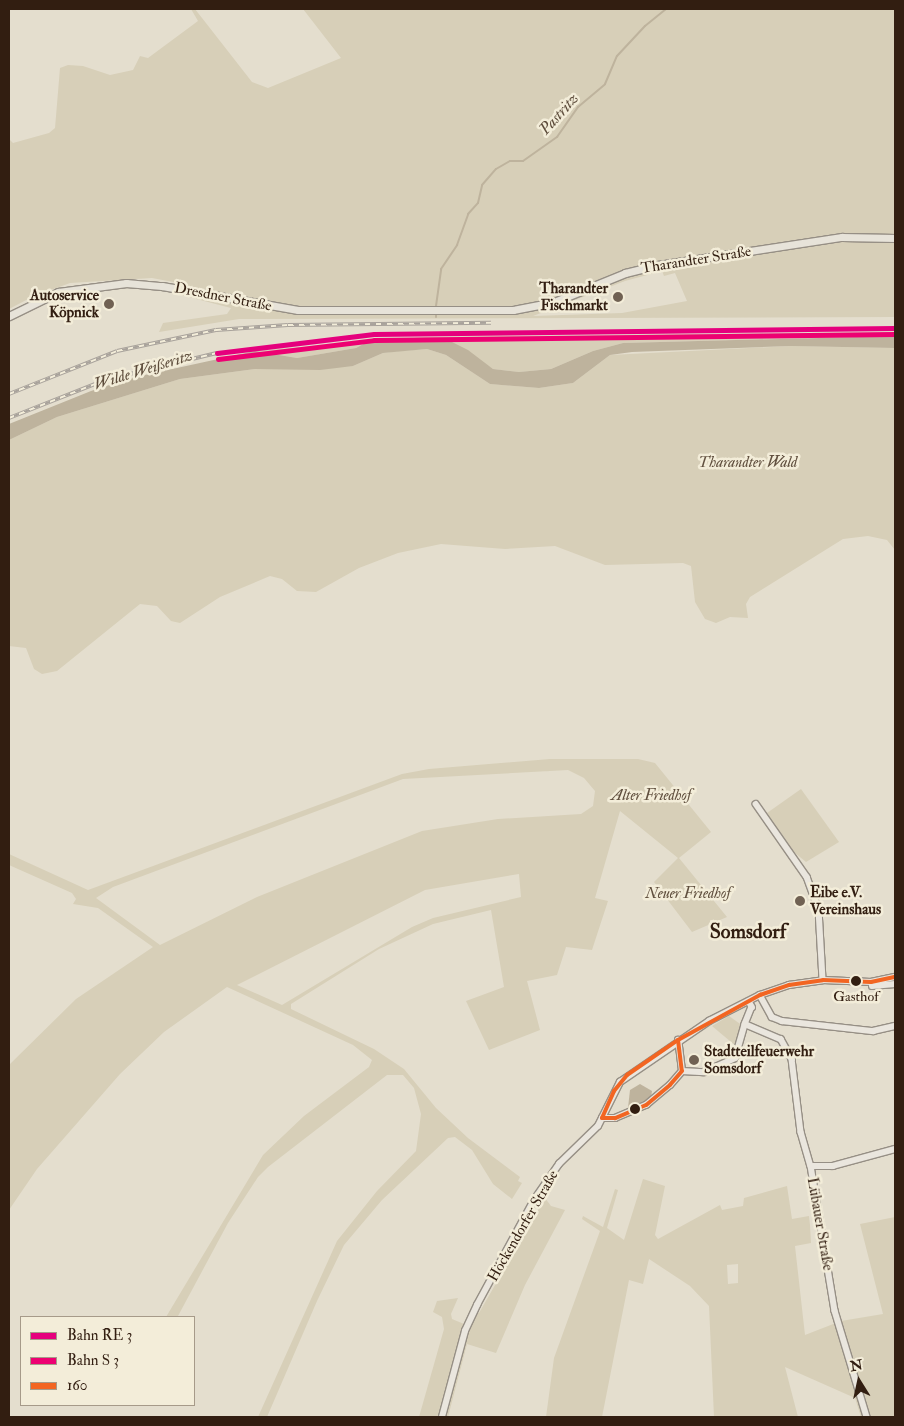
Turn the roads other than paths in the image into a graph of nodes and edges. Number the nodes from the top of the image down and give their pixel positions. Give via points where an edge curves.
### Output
1 (895, 238) edge
2 (444, 310) joint
3 (9, 316) edge
4 (756, 804) dead end
5 (895, 977) edge
6 (823, 980) junction
7 (895, 984) edge
8 (872, 986) dead end
9 (760, 995) junction
10 (749, 1001) junction
11 (746, 1024) junction
12 (895, 1026) edge
13 (678, 1040) junction
14 (682, 1071) junction
15 (602, 1118) junction
16 (895, 1149) edge
17 (811, 1166) junction
18 (442, 1417) edge
19 (867, 1417) edge

1 - 2 main road, Tharandter Straße via 842,237 658,265 625,273 554,302 521,309
2 - 3 main road, Dresdner Straße via 282,309 162,286 126,283 58,292
4 - 6 street via 792,852 810,885 819,910
5 - 6 street, Höckendorfer Straße via 871,982
6 - 9 street, Höckendorfer Straße via 789,985
7 - 8 street
9 - 10 street, Höckendorfer Straße
9 - 12 street via 772,1017 782,1021 873,1031
10 - 11 street via 752,1007
10 - 13 street, Höckendorfer Straße
11 - 14 street via 735,1058 704,1072
11 - 17 street, Lübauer Straße via 781,1040 788,1047 801,1132
13 - 14 street
13 - 15 street, Höckendorfer Straße via 620,1082
14 - 15 street via 646,1105 615,1118
15 - 18 street, Höckendorfer Straße via 545,1184 477,1305 465,1331
16 - 17 street, Lübauer Straße via 834,1166
17 - 19 street, Lübauer Straße via 835,1311

